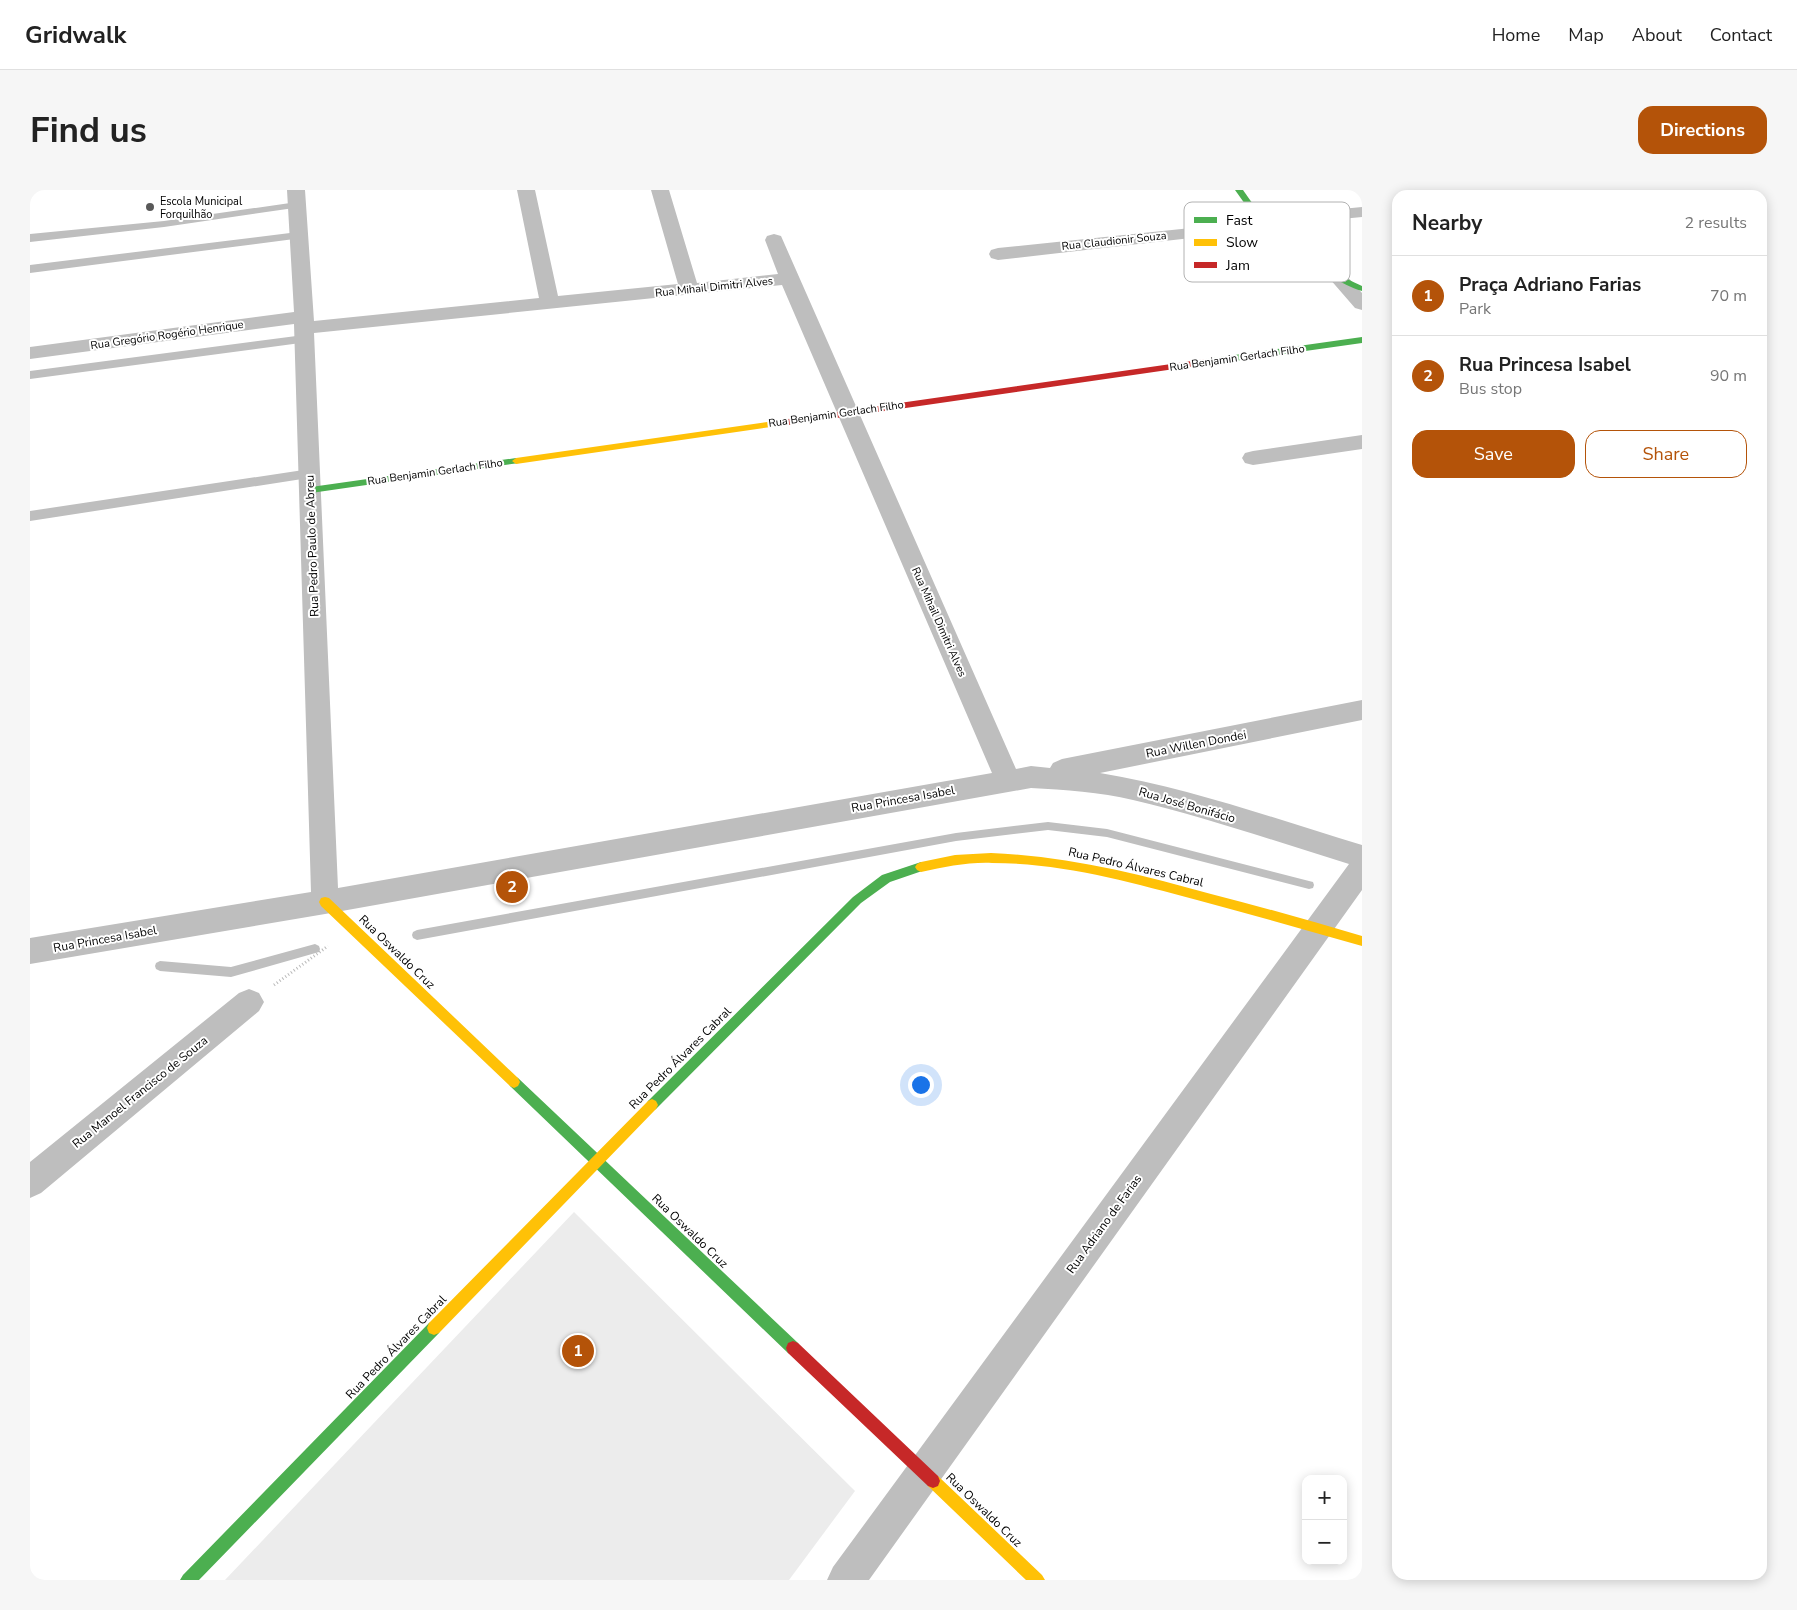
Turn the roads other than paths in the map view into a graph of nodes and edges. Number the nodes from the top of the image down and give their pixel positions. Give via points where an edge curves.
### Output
1 (526, 190) edge
2 (660, 190) edge
3 (1239, 190) edge
4 (297, 197) edge
5 (1247, 202) edge
6 (1184, 233) edge
7 (298, 236) junction
8 (30, 238) edge
9 (774, 240) dead end
10 (998, 254) dead end
11 (30, 269) edge
12 (789, 279) junction
13 (1342, 282) edge
14 (1347, 282) edge
15 (688, 289) junction
16 (1362, 289) edge
17 (550, 303) junction
18 (1362, 304) edge
19 (304, 328) junction
20 (1362, 340) edge
21 (30, 353) edge
22 (30, 375) edge
23 (847, 412) junction
24 (1362, 442) edge
25 (1253, 458) dead end
26 (310, 482) junction
27 (30, 516) edge
28 (1362, 710) edge
29 (1019, 778) junction
30 (1362, 857) edge
31 (1362, 868) edge
32 (325, 902) junction
33 (1319, 927) junction
34 (1362, 941) edge
35 (30, 952) edge
36 (249, 1002) road end
37 (597, 1161) junction
38 (30, 1182) edge
39 (924, 1472) junction
40 (188, 1580) edge
41 (846, 1580) edge
42 (1037, 1580) edge

1 - 17 street
2 - 15 street
3 - 5 street
4 - 7 street, Rua Pedro Paulo de Abreu
4 - 8 lane via 164,224
6 - 10 street, Rua Claudionir Souza
7 - 11 lane
7 - 19 street, Rua Pedro Paulo de Abreu
9 - 12 street
12 - 15 street, Rua Mihail Dimitri Alves
12 - 23 street, Rua Mihail Dimitri Alves
13 - 18 street
14 - 16 street
15 - 17 street, Rua Mihail Dimitri Alves
17 - 19 street, Rua Mihail Dimitri Alves
19 - 21 street, Rua Gregório Rogério Henrique
19 - 22 lane
19 - 26 street, Rua Pedro Paulo de Abreu
20 - 23 street, Rua Benjamin Gerlach Filho
23 - 26 street, Rua Benjamin Gerlach Filho
23 - 29 street, Rua Mihail Dimitri Alves
24 - 25 street
26 - 27 lane
26 - 32 street, Rua Pedro Paulo de Abreu
28 - 29 street, Rua Willen Dondei
29 - 30 street, Rua José Bonifácio via 1092,782 1132,790 1194,805
29 - 32 street, Rua Princesa Isabel
31 - 33 street, Rua Adriano de Farias
32 - 35 street, Rua Princesa Isabel
32 - 37 street, Rua Oswaldo Cruz
33 - 34 street, Rua Pedro Álvares Cabral
33 - 37 street, Rua Pedro Álvares Cabral via 1189,892 1077,866 1033,860 989,858 896,873 857,900
33 - 39 street, Rua Adriano de Farias
36 - 38 street, Rua Manoel Francisco de Souza
37 - 39 street, Rua Oswaldo Cruz
37 - 40 street, Rua Pedro Álvares Cabral
39 - 41 street, Rua Adriano de Farias
39 - 42 street, Rua Oswaldo Cruz

